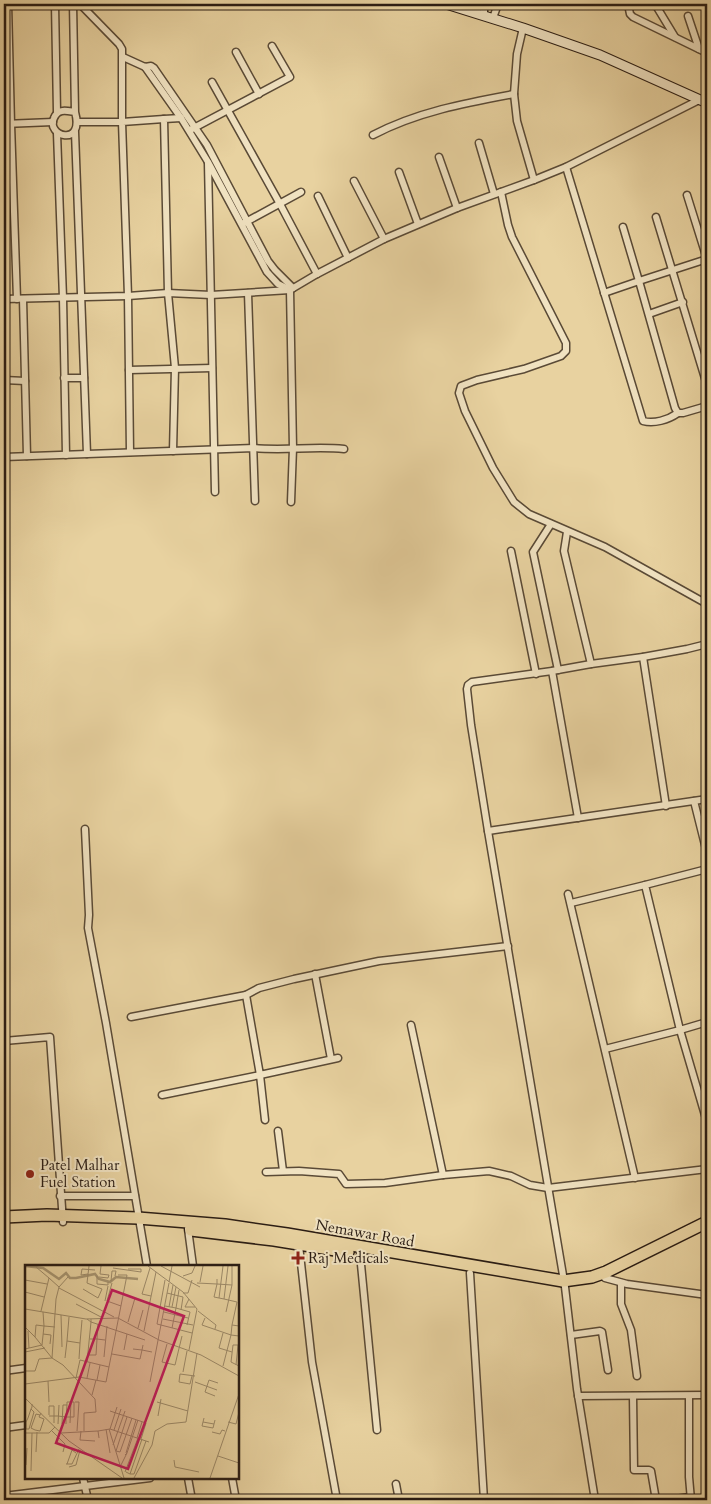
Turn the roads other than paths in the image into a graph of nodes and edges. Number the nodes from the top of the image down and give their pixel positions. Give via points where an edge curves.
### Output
1 (8, 4) edge
2 (55, 4) edge
3 (73, 4) edge
4 (80, 4) edge
5 (446, 4) edge
6 (484, 4) edge
7 (498, 4) edge
8 (628, 4) edge
9 (655, 4) edge
10 (488, 16) junction
11 (688, 16) dead end
12 (523, 28) junction
13 (676, 38) junction
14 (272, 46) dead end
15 (699, 49) junction
16 (236, 52) dead end
17 (707, 53) edge
18 (123, 58) junction
19 (145, 67) junction
20 (212, 82) dead end
21 (259, 94) junction
22 (514, 94) junction
23 (703, 101) edge
24 (228, 111) junction
25 (57, 112) junction
26 (75, 112) junction
27 (181, 118) junction
28 (164, 119) junction
29 (53, 122) junction
30 (77, 122) junction
31 (122, 122) junction
32 (7, 124) edge
33 (196, 127) junction
34 (189, 131) junction
35 (75, 132) junction
36 (57, 133) junction
37 (373, 135) dead end
38 (479, 143) dead end
39 (439, 157) dead end
40 (208, 162) junction
41 (566, 167) junction
42 (399, 172) dead end
43 (534, 180) junction
44 (354, 181) dead end
45 (302, 192) dead end
46 (502, 192) junction
47 (494, 194) junction
48 (688, 195) dead end
49 (318, 196) dead end
50 (280, 204) junction
51 (457, 208) junction
52 (656, 217) dead end
53 (248, 221) junction
54 (418, 224) junction
55 (241, 225) junction
56 (623, 227) dead end
57 (384, 239) junction
58 (348, 258) junction
59 (707, 259) edge
60 (673, 269) junction
61 (317, 274) junction
62 (639, 280) junction
63 (292, 289) junction
64 (168, 293) junction
65 (248, 293) junction
66 (604, 293) junction
67 (211, 295) junction
68 (128, 296) junction
69 (82, 297) junction
70 (63, 298) junction
71 (4, 299) edge
72 (20, 299) junction
73 (682, 302) junction
74 (649, 314) junction
75 (212, 368) junction
76 (175, 369) junction
77 (129, 370) junction
78 (64, 378) junction
79 (84, 378) junction
80 (4, 380) edge
81 (25, 381) junction
82 (707, 385) edge
83 (707, 406) edge
84 (678, 413) junction
85 (254, 448) junction
86 (293, 448) junction
87 (344, 449) dead end
88 (214, 450) junction
89 (173, 451) junction
90 (130, 452) junction
91 (87, 454) junction
92 (66, 455) junction
93 (27, 456) junction
94 (4, 457) edge
95 (214, 492) dead end
96 (255, 501) dead end
97 (291, 502) dead end
98 (551, 524) junction
99 (567, 532) junction
100 (511, 551) dead end
101 (707, 604) edge
102 (707, 644) edge
103 (643, 657) junction
104 (591, 664) junction
105 (555, 671) junction
106 (536, 674) junction
107 (707, 799) edge
108 (694, 801) junction
109 (666, 806) junction
110 (578, 818) junction
111 (85, 829) dead end
112 (488, 831) junction
113 (707, 853) edge
114 (707, 868) edge
115 (645, 885) junction
116 (568, 894) dead end
117 (570, 903) junction
118 (508, 946) junction
119 (316, 974) junction
120 (246, 995) junction
121 (131, 1016) dead end
122 (707, 1022) edge
123 (412, 1025) dead end
124 (680, 1030) junction
125 (4, 1041) edge
126 (605, 1049) junction
127 (260, 1075) junction
128 (162, 1095) dead end
129 (265, 1120) dead end
130 (707, 1122) edge
131 (278, 1132) dead end
132 (707, 1169) edge
133 (283, 1171) junction
134 (266, 1172) dead end
135 (443, 1175) junction
136 (635, 1178) junction
137 (548, 1188) junction
138 (60, 1196) junction
139 (135, 1196) junction
140 (4, 1217) edge
141 (62, 1219) junction
142 (139, 1222) junction
143 (707, 1222) edge
144 (4, 1224) edge
145 (188, 1229) junction
146 (707, 1230) edge
147 (278, 1237) junction
148 (299, 1245) junction
149 (360, 1254) junction
150 (147, 1265) edge
151 (193, 1265) edge
152 (470, 1273) junction
153 (514, 1277) junction
154 (605, 1278) junction
155 (621, 1283) junction
156 (564, 1284) junction
157 (707, 1295) edge
158 (571, 1335) junction
159 (25, 1368) edge
160 (608, 1370) dead end
161 (4, 1371) edge
162 (637, 1376) dead end
163 (707, 1395) edge
164 (578, 1396) junction
165 (633, 1396) junction
166 (689, 1396) junction
167 (25, 1425) edge
168 (4, 1428) edge
169 (377, 1430) dead end
170 (83, 1479) edge
171 (142, 1479) edge
172 (188, 1479) edge
173 (232, 1479) edge
174 (396, 1484) dead end
175 (85, 1486) junction
176 (4, 1496) edge
177 (707, 1498) edge
178 (692, 1499) edge
179 (88, 1500) edge
180 (192, 1500) edge
181 (236, 1500) edge
182 (337, 1500) edge
183 (399, 1500) edge
184 (484, 1500) edge
185 (595, 1500) edge
186 (656, 1500) edge
187 (668, 1500) edge

1 - 32 street
2 - 25 street
3 - 26 street
4 - 18 street via 120,44
5 - 10 main road
6 - 10 street
7 - 10 street
8 - 13 street via 630,14
9 - 13 street
10 - 12 main road
11 - 15 street
12 - 22 street
12 - 23 main road via 600,55
13 - 15 street
14 - 21 street via 290,77
15 - 17 street
16 - 21 street
18 - 19 street
18 - 31 street
19 - 27 street
19 - 33 street via 154,68
20 - 24 street
21 - 24 street
22 - 37 street via 432,111
22 - 43 street via 517,121
23 - 41 street
24 - 33 street
24 - 50 street
25 - 26 street
25 - 29 street
26 - 30 street
27 - 28 street
27 - 34 street
28 - 31 street
28 - 64 street
29 - 32 street
29 - 36 street
30 - 31 street
30 - 35 street
31 - 68 street
32 - 72 street
33 - 34 street
33 - 53 street
34 - 40 street
35 - 36 street via 62,136
35 - 69 street
36 - 70 street
38 - 47 street
39 - 51 street
40 - 55 street
40 - 67 street
41 - 43 street
41 - 66 street
42 - 54 street
43 - 46 street
44 - 57 street
45 - 50 street
46 - 47 street
46 - 98 street via 512,237 566,344 566,351 561,356 524,369 461,386 459,393 493,468 514,502 528,514
47 - 51 street
48 - 59 street
49 - 58 street
50 - 53 street
50 - 61 street
51 - 54 street
52 - 60 street
53 - 55 street
53 - 63 street via 272,266
54 - 57 street
55 - 63 street via 267,272 278,284
56 - 62 street
57 - 58 street
58 - 61 street
59 - 60 street
60 - 62 street
60 - 73 street
61 - 63 street
62 - 66 street
62 - 74 street
63 - 65 street
63 - 86 street
64 - 67 street
64 - 68 street
64 - 76 street
65 - 67 street
65 - 85 street
66 - 84 street via 643,421 649,423 671,418
67 - 75 street
68 - 69 street
68 - 77 street
69 - 70 street
69 - 79 street
70 - 72 street
70 - 78 street
71 - 72 street
72 - 81 street
73 - 74 street
73 - 82 street
74 - 84 street
75 - 76 street
75 - 88 street
76 - 77 street
76 - 89 street
77 - 90 street
78 - 79 street
78 - 92 street
79 - 91 street
80 - 81 street
81 - 93 street
83 - 84 street
85 - 86 street
85 - 88 street
85 - 96 street
86 - 87 street
86 - 97 street
88 - 89 street
88 - 95 street
89 - 90 street
90 - 91 street
91 - 92 street
92 - 93 street
93 - 94 street
98 - 99 street
98 - 105 street via 533,552
99 - 101 street via 605,547
99 - 104 street via 564,550
100 - 106 street
102 - 103 street
103 - 104 street
103 - 109 street
104 - 105 street
105 - 106 street
105 - 110 street
106 - 112 street via 468,685
107 - 108 street
108 - 109 street
108 - 113 street
109 - 110 street
110 - 112 street
111 - 139 street via 88,928
112 - 118 street
114 - 115 street
115 - 117 street
115 - 124 street
116 - 117 street
117 - 126 street
118 - 119 street via 379,960
118 - 137 street
119 - 120 street via 259,988
119 - 127 street via 334,1059
120 - 121 street
120 - 127 street
122 - 124 street
123 - 135 street
124 - 126 street
124 - 130 street
125 - 138 street via 50,1037
126 - 136 street
127 - 128 street
127 - 129 street
131 - 133 street
132 - 136 street
133 - 134 street
133 - 135 street via 339,1174 346,1184 385,1183
135 - 137 street via 489,1172
136 - 137 street
137 - 156 street
138 - 139 street
138 - 141 street
139 - 142 street
140 - 141 highway, Nemawar Road
141 - 142 highway, Nemawar Road
141 - 144 highway, Nemawar Road
142 - 145 highway, Nemawar Road
142 - 147 highway, Nemawar Road via 225,1225
142 - 150 street
143 - 156 highway, Nemawar Road via 606,1272
145 - 147 highway, Nemawar Road
145 - 151 street
146 - 154 highway, Nemawar Road
147 - 148 highway, Nemawar Road
147 - 153 highway, Nemawar Road
148 - 149 highway, Nemawar Road
148 - 182 street via 312,1362
149 - 152 highway, Nemawar Road
149 - 169 street
152 - 153 highway, Nemawar Road
152 - 184 street
153 - 156 highway, Nemawar Road via 555,1287
154 - 155 street
154 - 156 highway, Nemawar Road via 579,1286
155 - 157 street
155 - 162 street via 621,1304 631,1330
156 - 158 street
158 - 160 street via 602,1332
158 - 164 street
159 - 161 street
163 - 166 street
164 - 165 street
164 - 185 street
165 - 166 street
165 - 186 street via 634,1470 652,1471
166 - 178 street
167 - 168 street
170 - 175 street
171 - 175 street
172 - 180 street
173 - 181 street
174 - 183 street
175 - 176 street
175 - 179 street
177 - 178 street
178 - 187 street

